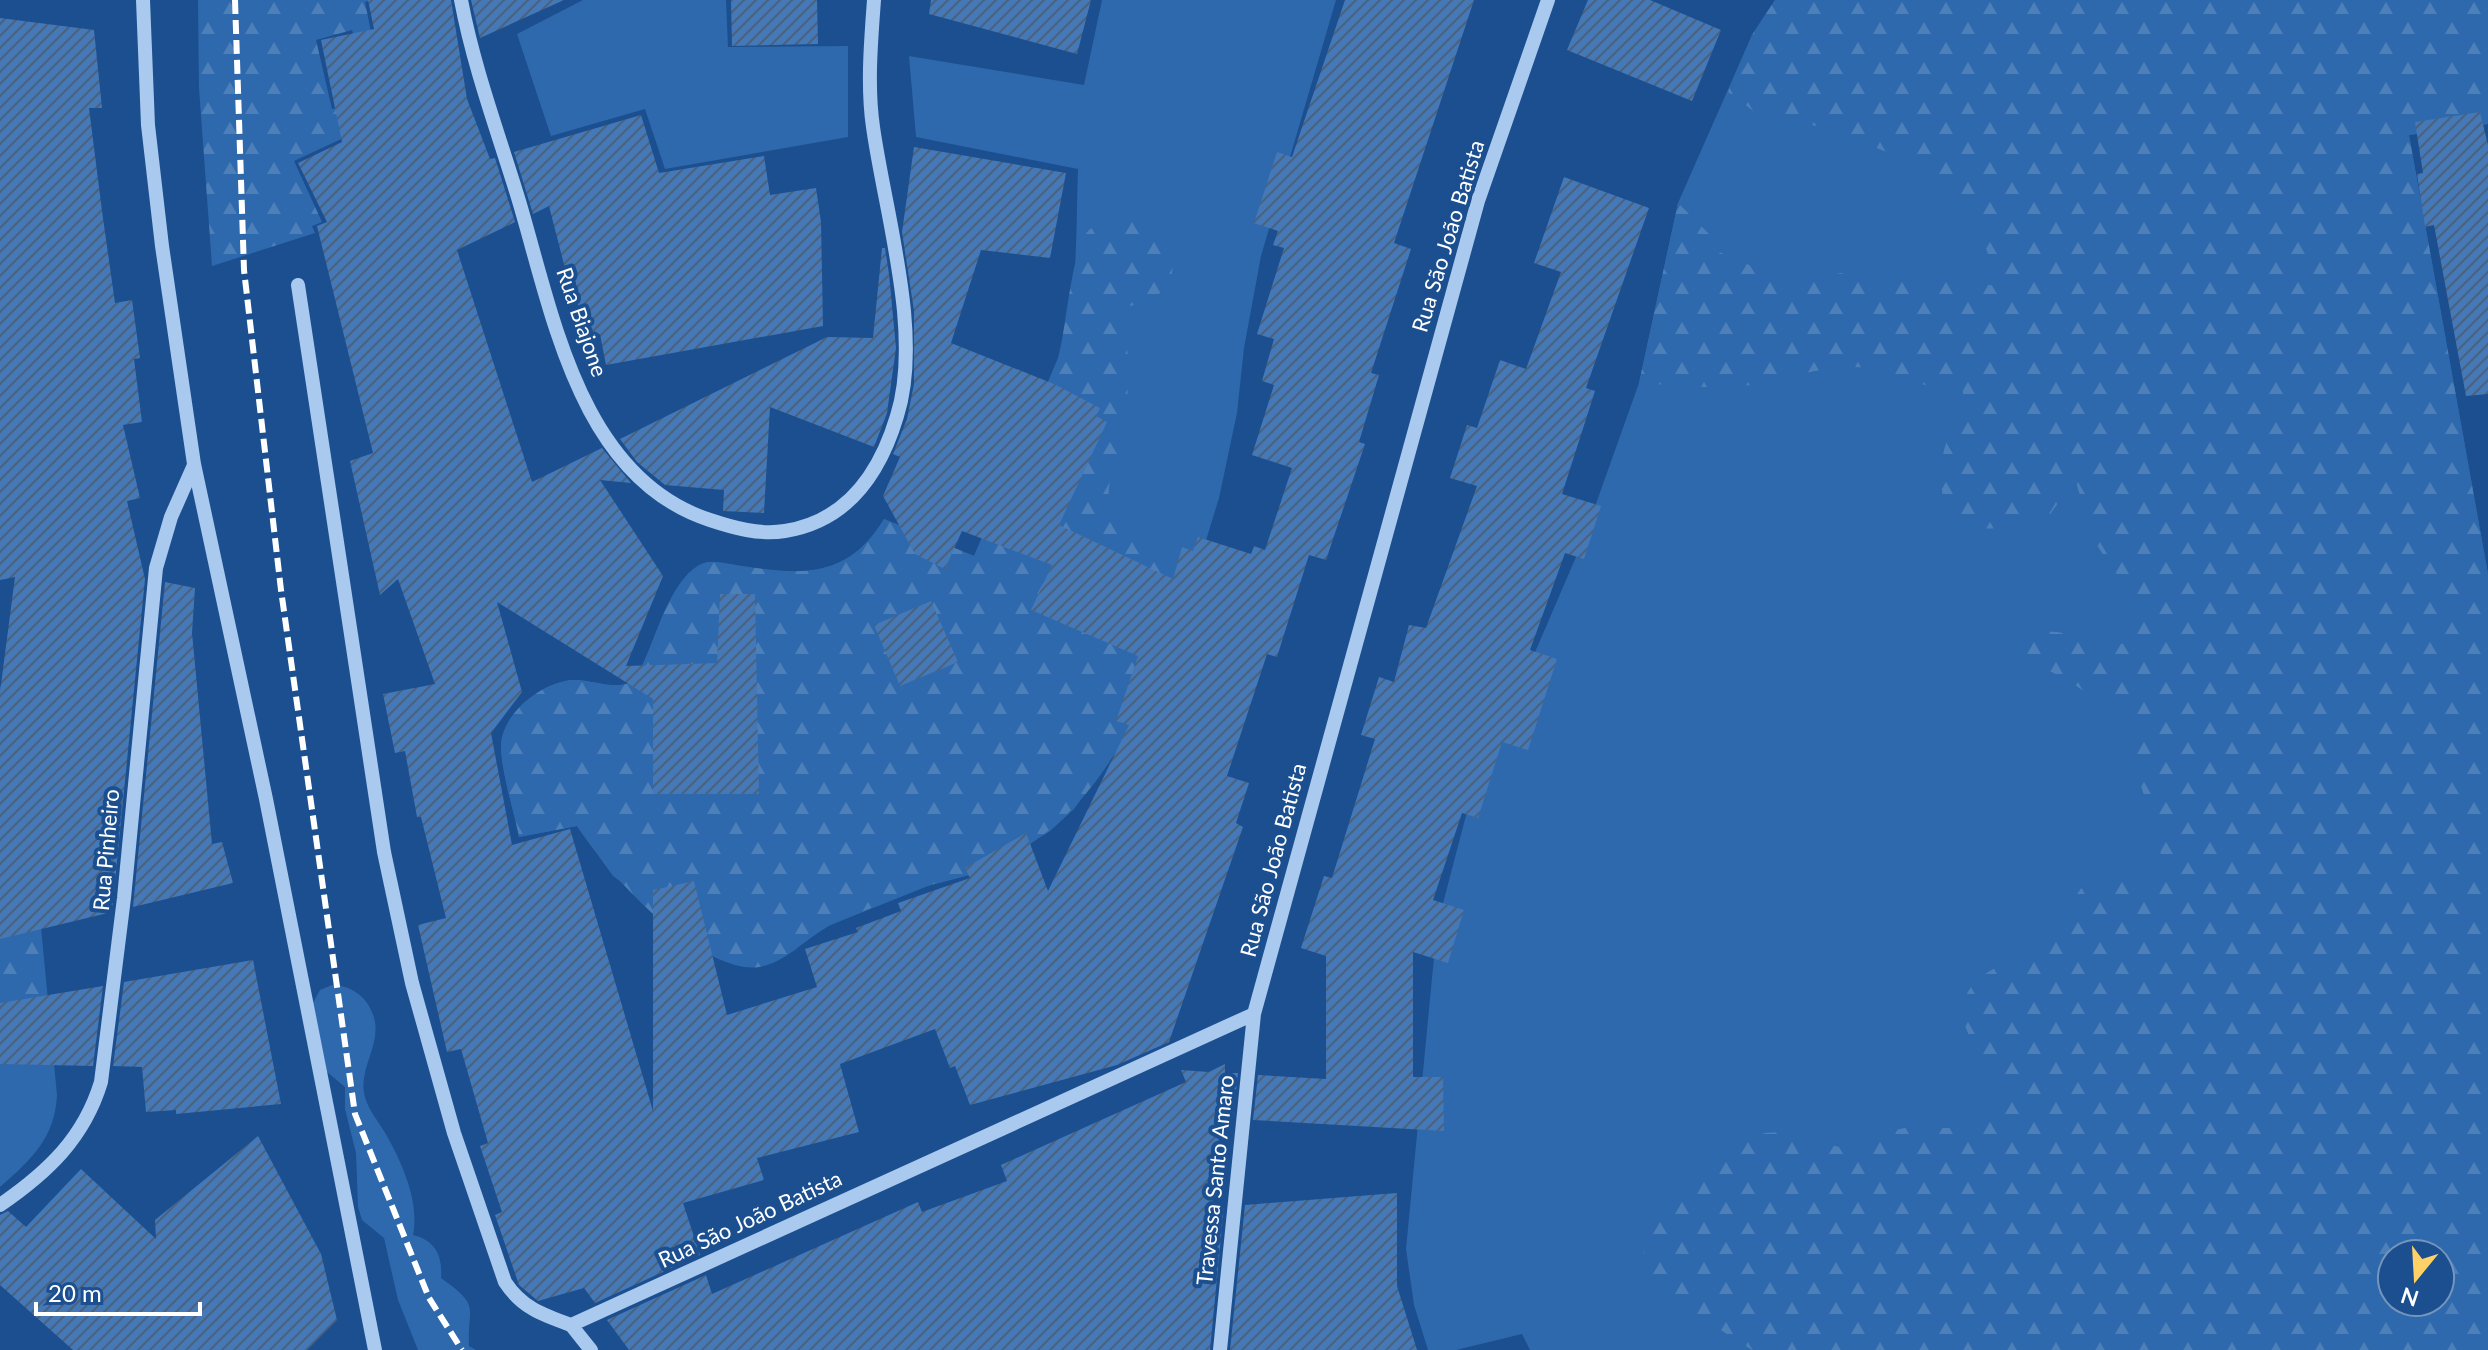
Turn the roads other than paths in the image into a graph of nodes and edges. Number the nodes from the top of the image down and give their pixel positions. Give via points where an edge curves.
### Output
1 (143, 0) edge
2 (461, 0) edge
3 (874, 0) edge
4 (1548, 0) edge
5 (298, 285) dead end
6 (194, 464) junction
7 (1254, 1014) junction
8 (0, 1205) edge
9 (571, 1325) junction
10 (373, 1349) edge
11 (591, 1350) edge
12 (1220, 1350) edge

1 - 6 street via 148,125
2 - 3 street, Rua Biajone via 562,344 589,406 628,468 651,489 701,518 766,533 820,520 858,495 882,459 898,414 906,338 872,123
4 - 7 street, Rua São João Batista via 1478,201
5 - 9 street via 384,852 412,983 454,1133 505,1282 517,1300
6 - 8 street, Rua Pinheiro via 156,568 101,1082 93,1109 67,1150
6 - 10 street via 266,799
7 - 9 street, Rua São João Batista
7 - 12 street, Travessa Santo Amaro
9 - 11 street

